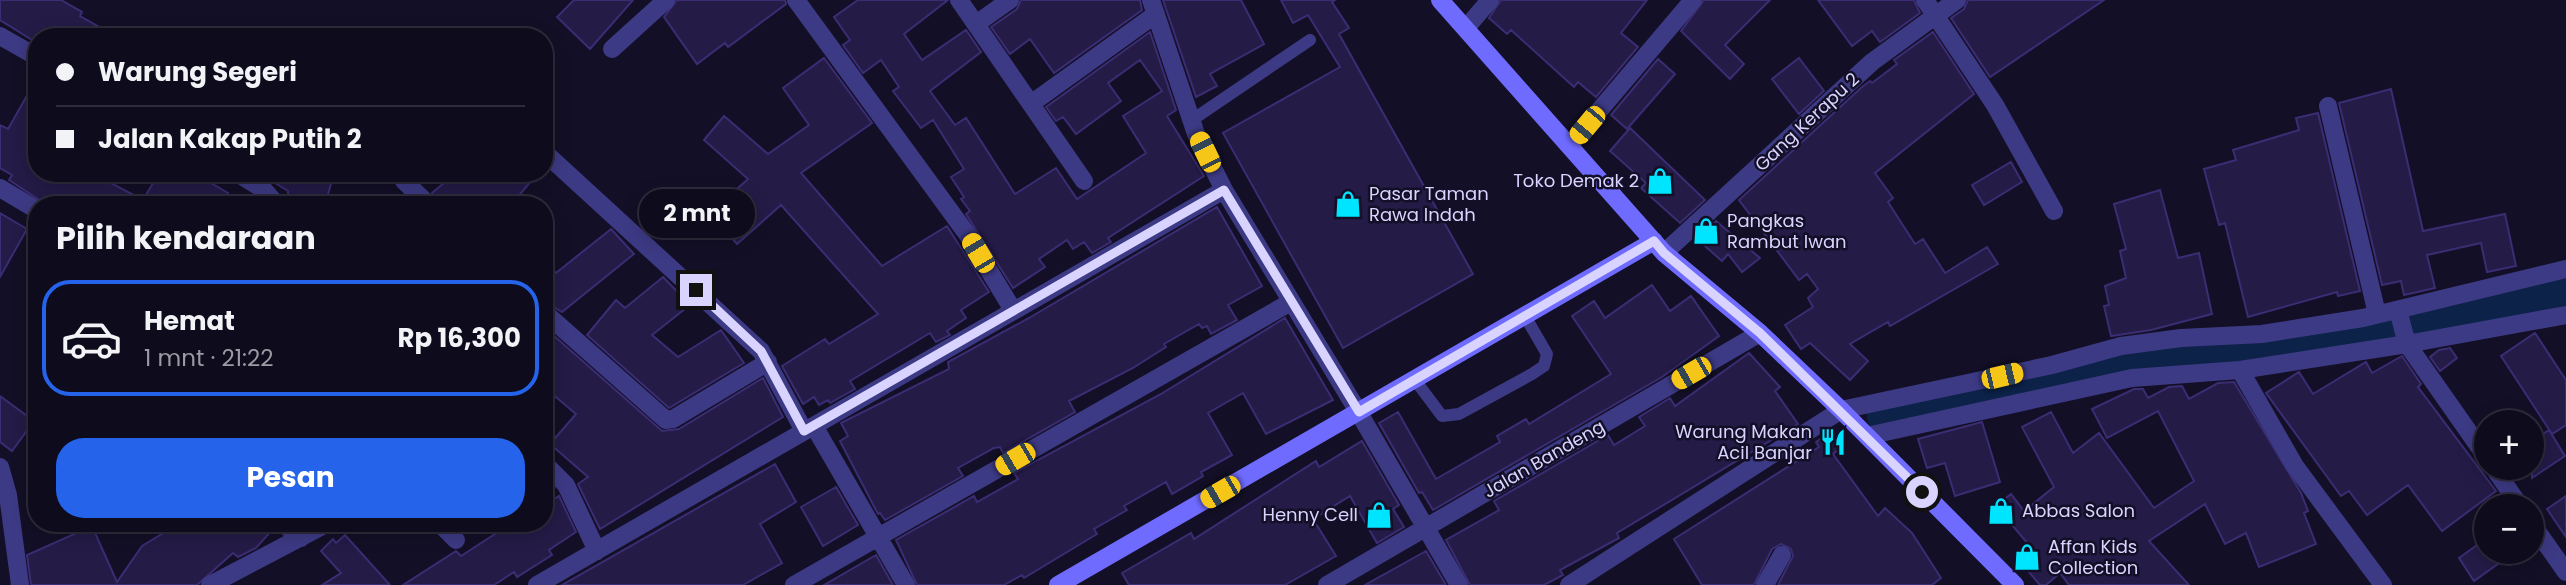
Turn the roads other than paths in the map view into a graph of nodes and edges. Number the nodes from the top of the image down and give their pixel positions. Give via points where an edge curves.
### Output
1 (666, 0) edge
2 (796, 0) edge
3 (959, 0) edge
4 (1010, 0) edge
5 (1440, 0) edge
6 (1490, 0) edge
7 (1693, 0) edge
8 (1957, 0) edge
9 (1153, 7) edge
10 (1930, 7) edge
11 (976, 24) junction
12 (1466, 28) junction
13 (0, 36) edge
14 (1310, 40) dead end
15 (612, 49) dead end
16 (28, 52) edge
17 (1032, 103) junction
18 (2328, 106) dead end
19 (1192, 120) junction
20 (1569, 146) junction
21 (553, 160) edge
22 (1084, 181) dead end
23 (251, 182) edge
24 (405, 182) edge
25 (0, 188) edge
26 (1224, 190) junction
27 (269, 196) edge
28 (420, 196) edge
29 (28, 205) edge
30 (2054, 211) dead end
31 (1659, 247) junction
32 (2566, 269) edge
33 (1291, 302) junction
34 (1013, 310) junction
35 (2399, 312) junction
36 (2377, 314) junction
37 (2566, 315) edge
38 (1525, 316) junction
39 (553, 320) edge
40 (1760, 333) junction
41 (2406, 341) junction
42 (768, 362) junction
43 (2240, 370) junction
44 (1415, 380) junction
45 (1841, 410) junction
46 (1359, 412) junction
47 (809, 429) junction
48 (1867, 436) junction
49 (2474, 439) edge
50 (0, 467) edge
51 (553, 472) edge
52 (1426, 528) junction
53 (293, 532) edge
54 (311, 532) edge
55 (448, 532) edge
56 (300, 538) junction
57 (877, 538) junction
58 (456, 540) dead end
59 (2544, 541) edge
60 (597, 551) junction
61 (1782, 555) dead end
62 (2566, 572) edge
63 (20, 585) edge
64 (210, 585) edge
65 (537, 585) edge
66 (794, 585) edge
67 (906, 585) edge
68 (1058, 585) edge
69 (1327, 585) edge
70 (1459, 585) edge
71 (1569, 585) edge
72 (1765, 585) edge
73 (2015, 585) edge
74 (2383, 585) edge

1 - 15 street
2 - 34 street via 967,234
3 - 11 street
4 - 11 street
5 - 12 street
6 - 12 street
7 - 20 street
8 - 10 street, Gang Kerapu 2
9 - 17 street
9 - 19 street
10 - 30 street via 1995,105
10 - 31 street, Gang Kerapu 2
11 - 17 street
12 - 20 street
13 - 16 street
14 - 19 lane
17 - 22 street
18 - 36 street
19 - 26 street
20 - 31 street
21 - 42 street via 753,342
23 - 27 street
24 - 28 street
25 - 29 street
26 - 33 street
26 - 34 street
31 - 38 street
31 - 40 street
32 - 35 street
33 - 46 street
33 - 57 street
34 - 47 street
35 - 36 street
35 - 41 street
36 - 45 street via 2262,334 2121,346
37 - 41 street
38 - 44 street
38 - 44 lane via 1547,354 1544,366 1532,374 1448,417 1442,416
39 - 42 street via 666,421
40 - 45 street
40 - 52 street, Jalan Bandeng
41 - 43 street
41 - 49 street
42 - 47 street
43 - 48 street via 2132,378
43 - 74 street via 2295,466
44 - 46 street
45 - 48 street
45 - 71 street
46 - 52 street
46 - 68 street
47 - 57 street
47 - 60 street
48 - 73 street
50 - 63 street
51 - 60 street via 566,485
52 - 69 street, Jalan Bandeng
52 - 70 street
53 - 56 street
54 - 56 street
55 - 58 street
56 - 64 street
57 - 66 street
57 - 67 street
59 - 62 street
60 - 65 street
61 - 72 street

